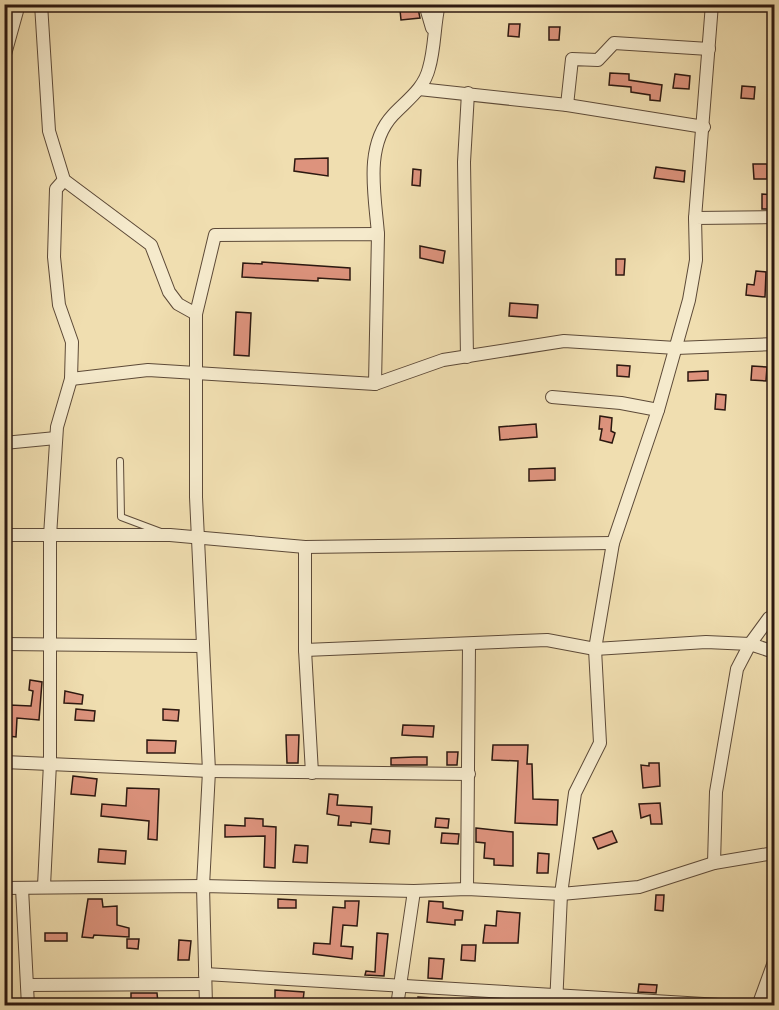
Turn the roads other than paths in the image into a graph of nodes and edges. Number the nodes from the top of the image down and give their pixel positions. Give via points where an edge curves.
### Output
1 (19, 4) edge
2 (41, 4) edge
3 (425, 4) edge
4 (439, 4) edge
5 (712, 4) edge
6 (433, 29) junction
7 (709, 49) junction
8 (4, 58) edge
9 (419, 89) junction
10 (468, 93) junction
11 (567, 105) junction
12 (704, 127) junction
13 (64, 180) junction
14 (774, 217) edge
15 (694, 218) junction
16 (378, 234) junction
17 (196, 314) junction
18 (774, 344) edge
19 (676, 348) junction
20 (467, 357) junction
21 (196, 372) junction
22 (71, 379) junction
23 (375, 384) junction
24 (552, 397) dead end
25 (658, 410) junction
26 (56, 438) junction
27 (4, 443) edge
28 (120, 461) dead end
29 (4, 535) edge
30 (170, 535) junction
31 (50, 536) junction
32 (198, 536) junction
33 (613, 543) junction
34 (305, 547) junction
35 (774, 616) edge
36 (4, 644) edge
37 (48, 644) junction
38 (750, 644) junction
39 (469, 645) junction
40 (202, 646) junction
41 (595, 649) junction
42 (305, 650) junction
43 (774, 652) edge
44 (4, 762) edge
45 (50, 763) junction
46 (208, 771) junction
47 (312, 773) junction
48 (469, 774) junction
49 (774, 853) edge
50 (714, 863) junction
51 (44, 886) junction
52 (203, 886) junction
53 (4, 888) edge
54 (22, 888) junction
55 (467, 889) junction
56 (414, 891) junction
57 (561, 894) junction
58 (774, 962) edge
59 (205, 979) junction
60 (27, 985) junction
61 (400, 987) junction
62 (556, 1000) edge
63 (28, 1005) edge
64 (206, 1005) edge
65 (397, 1005) edge
66 (737, 1005) edge
67 (759, 1005) edge

1 - 8 street
2 - 13 street via 49,130
3 - 6 street
4 - 6 street
5 - 7 street
6 - 9 street via 429,69
7 - 11 street via 614,43 598,60 572,59
7 - 12 street
9 - 10 street
9 - 16 street via 391,117 375,141
10 - 11 street
10 - 20 street via 464,162
11 - 12 street
12 - 15 street
13 - 17 street via 151,244 169,292 178,304
13 - 22 street via 56,189 54,257 59,305 72,342
14 - 15 street
15 - 19 street via 696,260
16 - 17 street via 215,236
16 - 23 street
17 - 21 street
18 - 19 street
19 - 20 street via 564,341
19 - 25 street
20 - 23 street via 443,360
21 - 22 street via 147,370
21 - 23 street
21 - 32 street
22 - 26 street
24 - 25 street
25 - 33 street
26 - 27 street
26 - 31 street
28 - 30 lane via 121,517
29 - 31 street
30 - 31 street
30 - 32 street
31 - 37 street
32 - 34 street
32 - 40 street
33 - 34 street
33 - 41 street
34 - 42 street
35 - 38 street
36 - 37 street
37 - 40 street
37 - 45 street
38 - 41 street via 706,642
38 - 43 street
38 - 50 street via 737,669 718,780
39 - 41 street via 548,640
39 - 42 street
39 - 48 street
40 - 46 street
41 - 57 street via 600,743 575,793
42 - 47 street
44 - 45 street
45 - 46 street
45 - 51 street
46 - 47 street
46 - 52 street
47 - 48 street
48 - 55 street
49 - 50 street
50 - 57 street via 639,887
51 - 52 street
51 - 54 street
52 - 56 street
52 - 59 street
53 - 54 street
54 - 60 street
55 - 56 street
55 - 57 street
56 - 61 street
57 - 62 street
58 - 67 street
59 - 60 street
59 - 61 street
59 - 64 street
60 - 63 street
61 - 62 street
61 - 65 street
62 - 66 street

